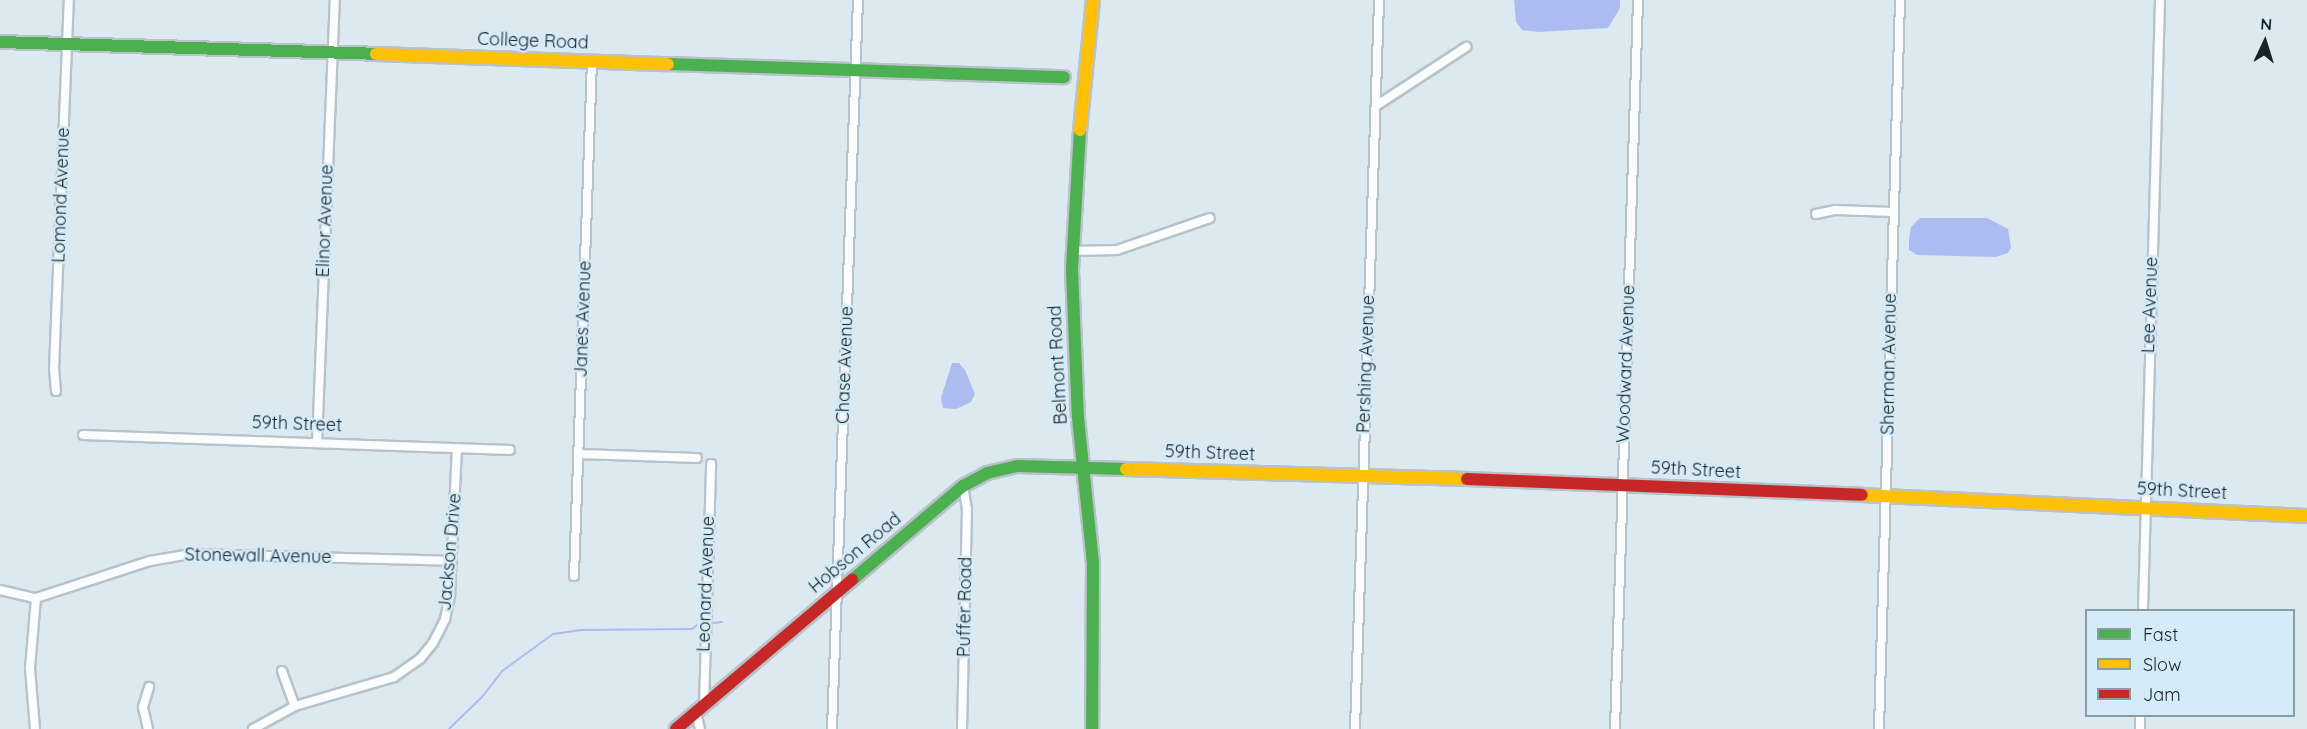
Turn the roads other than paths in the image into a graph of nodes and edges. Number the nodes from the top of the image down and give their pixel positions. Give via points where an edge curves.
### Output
1 (69, 0) edge
2 (335, 0) edge
3 (858, 0) edge
4 (1093, 0) edge
5 (1380, 0) edge
6 (1638, 0) edge
7 (1900, 0) edge
8 (2160, 0) edge
9 (0, 42) edge
10 (67, 45) junction
11 (1466, 47) dead end
12 (332, 51) junction
13 (592, 62) junction
14 (854, 70) junction
15 (1064, 78) dead end
16 (1376, 106) junction
17 (1893, 212) junction
18 (1816, 214) dead end
19 (1210, 218) dead end
20 (1072, 251) junction
21 (56, 391) dead end
22 (83, 435) dead end
23 (317, 443) junction
24 (457, 448) junction
25 (510, 450) dead end
26 (578, 454) junction
27 (697, 458) dead end
28 (711, 464) dead end
29 (1083, 466) junction
30 (1362, 475) junction
31 (1622, 484) junction
32 (963, 486) junction
33 (1886, 496) junction
34 (2145, 507) junction
35 (2307, 516) edge
36 (451, 561) junction
37 (574, 576) dead end
38 (0, 590) edge
39 (836, 593) junction
40 (36, 598) junction
41 (2142, 609) edge
42 (282, 671) dead end
43 (149, 687) dead end
44 (295, 706) junction
45 (700, 708) junction
46 (35, 729) edge
47 (148, 729) edge
48 (253, 729) edge
49 (676, 729) edge
50 (700, 729) edge
51 (832, 729) edge
52 (962, 729) edge
53 (1092, 729) edge
54 (1355, 729) edge
55 (1615, 729) edge
56 (1879, 729) edge

1 - 10 street, Lomond Avenue
2 - 12 street, Elinor Avenue
3 - 14 street, Chase Avenue
4 - 20 street, Belmont Road
5 - 16 street, Pershing Avenue
6 - 31 street, Woodward Avenue
7 - 17 street, Sherman Avenue
8 - 34 street, Lee Avenue
9 - 10 street, College Road
10 - 12 street, College Road
10 - 21 street, Lomond Avenue
11 - 16 street
12 - 13 street, College Road
12 - 23 street, Elinor Avenue
13 - 14 street, College Road
13 - 26 street, Janes Avenue
14 - 15 street, College Road
14 - 39 street, Chase Avenue
16 - 30 street, Pershing Avenue
17 - 18 street via 1835,210
17 - 33 street, Sherman Avenue
19 - 20 street via 1117,250
20 - 29 street, Belmont Road via 1073,341
22 - 23 street, 59th Street
23 - 24 street, 59th Street
24 - 25 street, 59th Street
24 - 36 street, Jackson Drive
26 - 27 street
26 - 37 street, Janes Avenue
28 - 45 street, Leonard Avenue
29 - 30 street, 59th Street
29 - 32 street, Hobson Road via 1003,468
29 - 53 street, Belmont Road via 1094,563
30 - 31 street, 59th Street
30 - 54 street, Pershing Avenue
31 - 33 street, 59th Street
31 - 55 street, Woodward Avenue
32 - 39 street, Hobson Road
32 - 52 street, Puffer Road via 967,509
33 - 34 street, 59th Street
33 - 56 street, Sherman Avenue
34 - 35 street, 59th Street
34 - 41 street, Lee Avenue
36 - 40 street, Stonewall Avenue via 191,554 150,561
36 - 44 street, Jackson Drive via 445,619 420,659 383,681
38 - 40 street
39 - 45 street, Hobson Road
39 - 51 street, Chase Avenue
40 - 46 street via 30,668
42 - 44 street
43 - 47 street via 143,707
44 - 48 street, Jackson Drive
45 - 49 street, Hobson Road
45 - 50 street, Leonard Avenue

